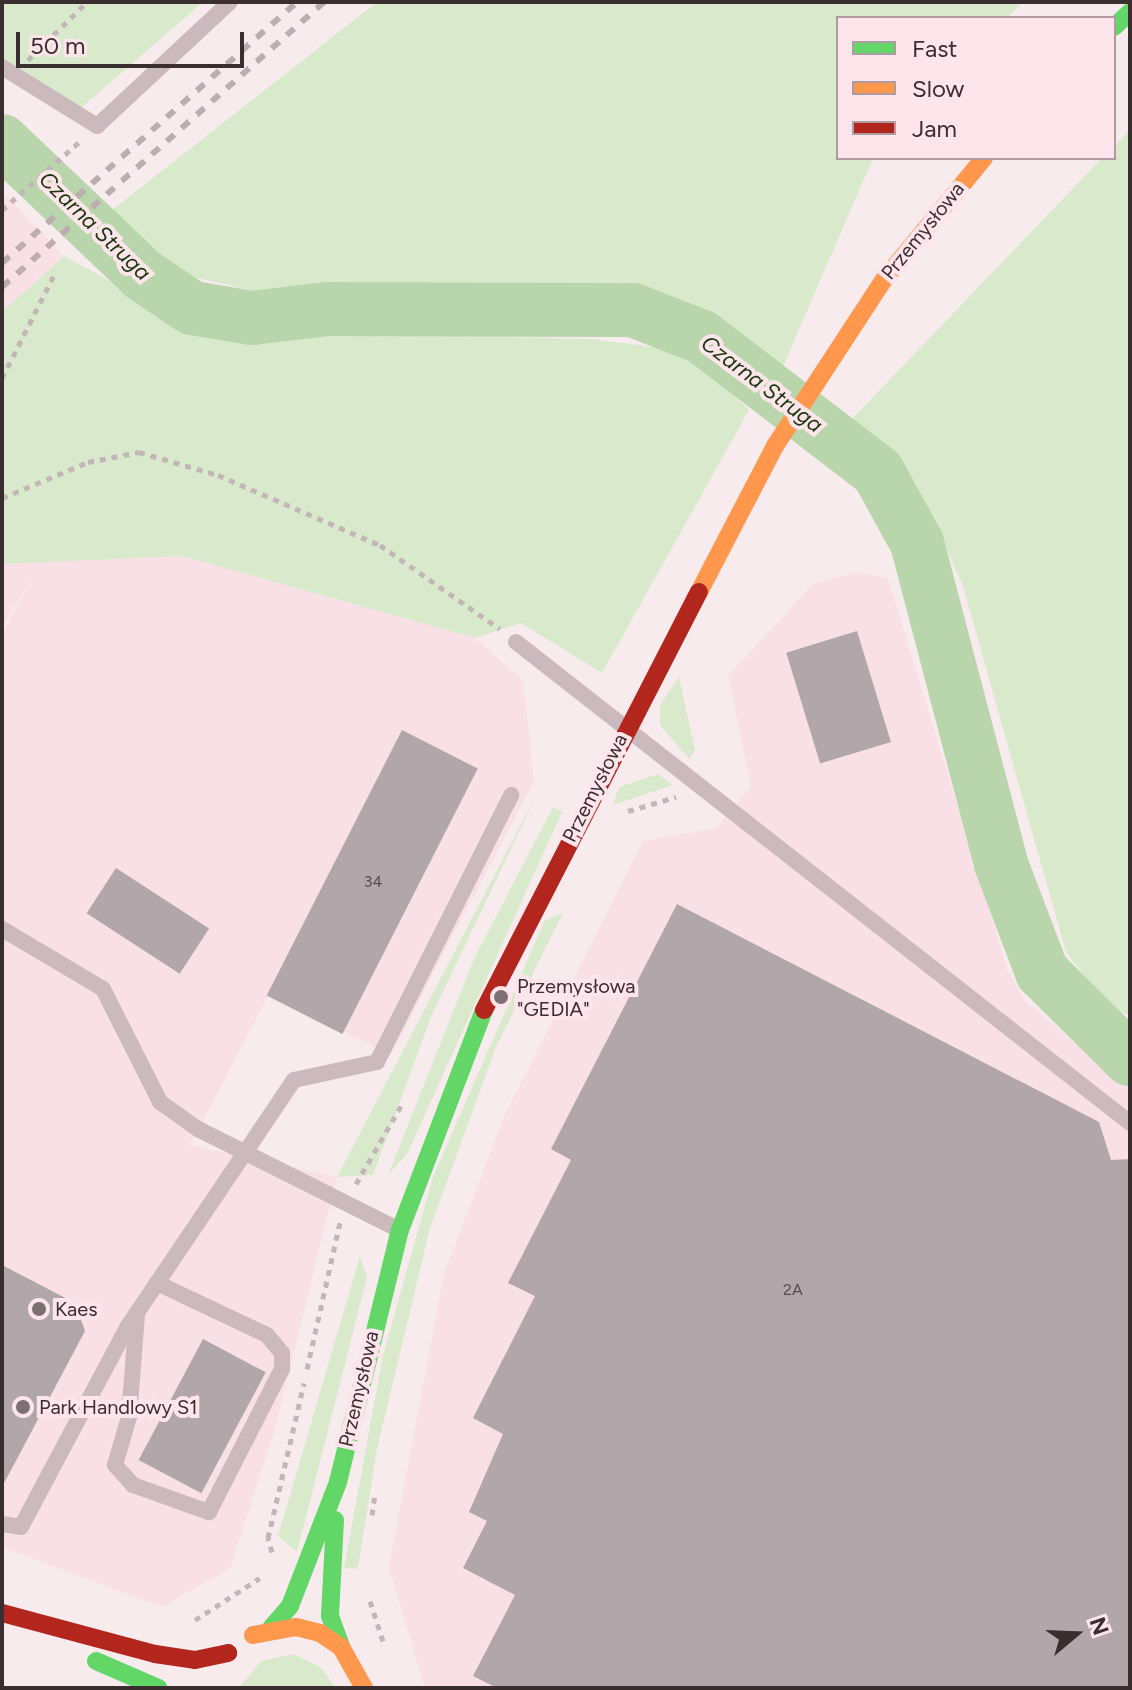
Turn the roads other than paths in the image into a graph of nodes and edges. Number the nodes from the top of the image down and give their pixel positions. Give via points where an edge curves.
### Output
1 (230, 2) edge
2 (8, 70) edge
3 (982, 160) edge
4 (516, 642) road end
5 (627, 727) junction
6 (511, 795) dead end
7 (2, 929) edge
8 (1130, 1123) edge
9 (246, 1152) junction
10 (400, 1230) junction
11 (157, 1283) junction
12 (137, 1313) junction
13 (338, 1482) junction
14 (2, 1524) edge
15 (2, 1613) edge
16 (2, 1620) edge
17 (271, 1628) junction
18 (341, 1647) junction
19 (228, 1653) junction
20 (214, 1673) dead end
21 (158, 1688) edge
22 (364, 1688) edge

1 - 2 lane via 97,126
3 - 5 street, Przemysłowa via 883,281 819,375 775,446
4 - 5 lane
5 - 8 lane
5 - 10 street, Przemysłowa via 476,1026
6 - 9 lane via 377,1062 294,1080
7 - 9 lane via 103,989 160,1102
9 - 10 lane
9 - 11 lane
10 - 13 street, Przemysłowa
11 - 12 lane
11 - 12 lane via 267,1335 282,1353 282,1369 209,1512 133,1485 115,1465 129,1417
12 - 14 lane via 21,1527
13 - 17 street, Przemysłowa via 290,1606
13 - 18 street, Przemysłowa via 330,1616
15 - 19 street via 155,1654 195,1660
16 - 21 street
17 - 18 street via 308,1630
17 - 19 street
18 - 22 street, Przemysłowa
19 - 20 street

